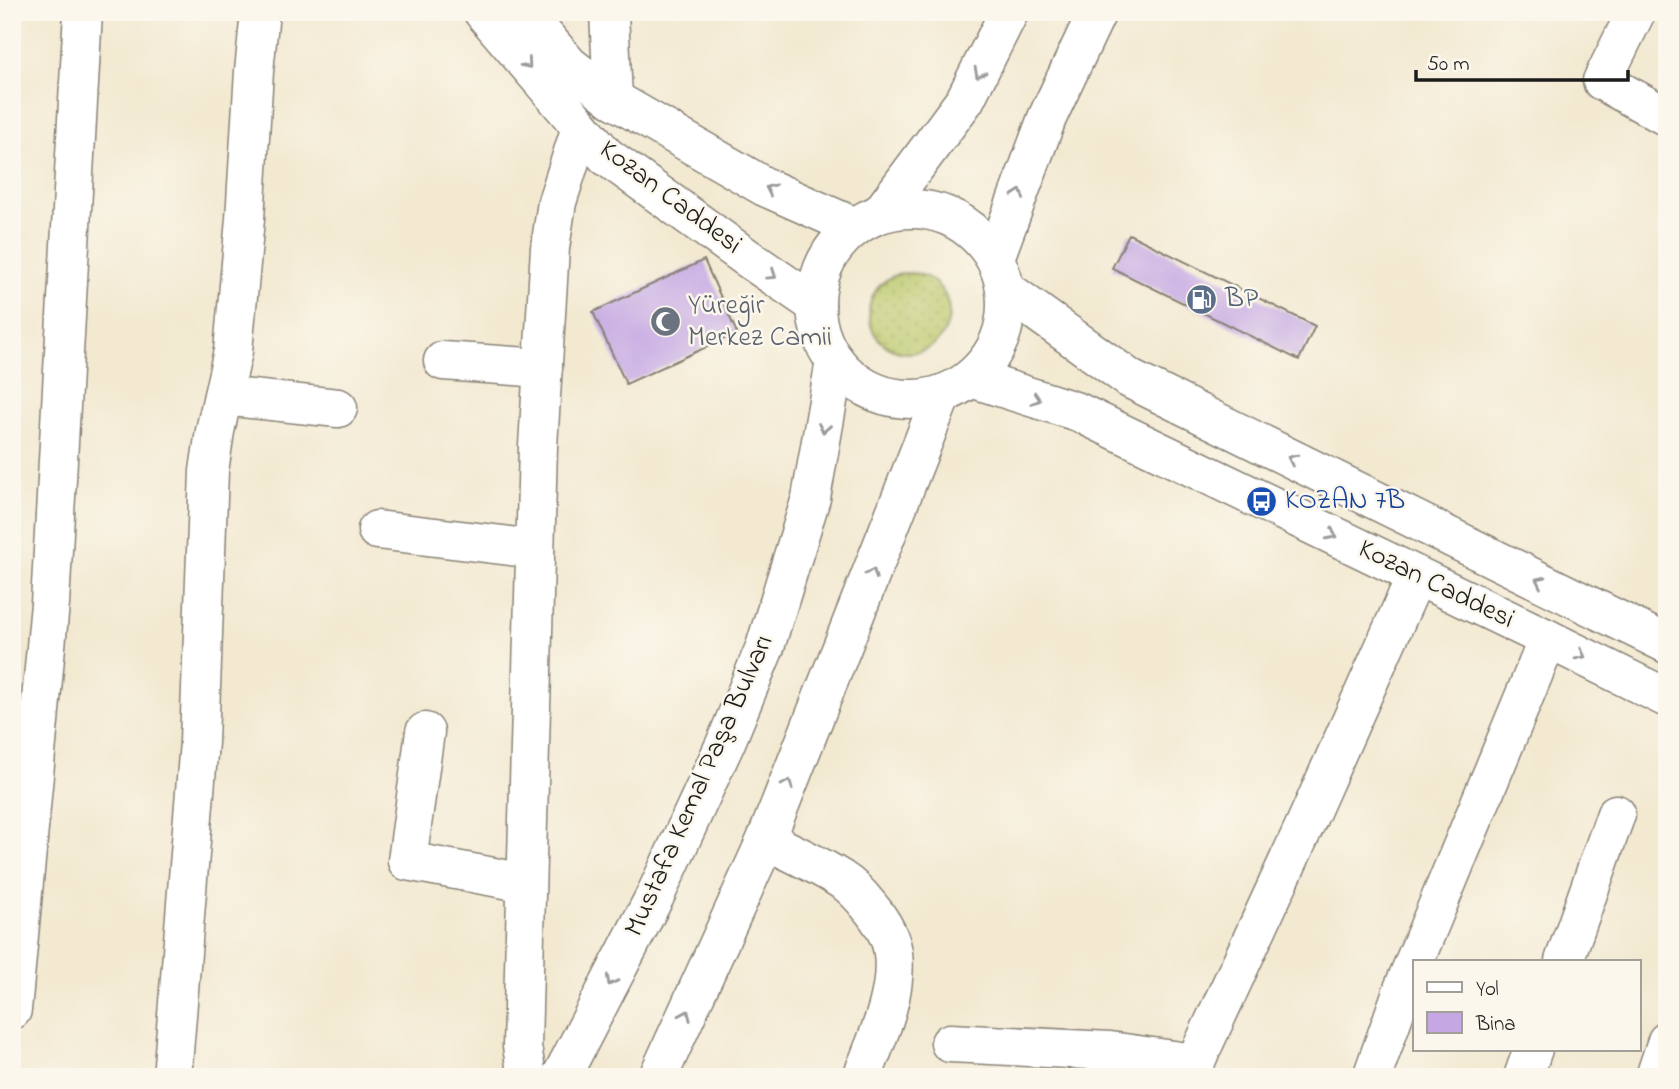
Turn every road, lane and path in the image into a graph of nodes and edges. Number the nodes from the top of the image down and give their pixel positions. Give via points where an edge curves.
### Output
1 (83, 12) edge
2 (260, 12) edge
3 (483, 12) edge
4 (524, 12) edge
5 (609, 12) edge
6 (1009, 12) edge
7 (1097, 12) edge
8 (1636, 12) edge
9 (613, 99) junction
10 (1667, 117) edge
11 (581, 127) junction
12 (868, 220) junction
13 (1000, 274) junction
14 (816, 305) junction
15 (443, 361) dead end
16 (835, 361) junction
17 (543, 368) junction
18 (957, 386) junction
19 (223, 396) junction
20 (338, 408) dead end
21 (377, 530) dead end
22 (535, 549) junction
23 (1416, 576) junction
24 (1548, 639) junction
25 (1667, 644) edge
26 (1667, 698) edge
27 (425, 732) dead end
28 (1616, 814) dead end
29 (766, 840) junction
30 (526, 883) junction
31 (1415, 960) edge
32 (1564, 960) edge
33 (1413, 965) edge
34 (12, 1010) edge
35 (950, 1043) dead end
36 (1533, 1050) edge
37 (1192, 1070) edge
38 (172, 1077) edge
39 (527, 1077) edge
40 (561, 1077) edge
41 (658, 1077) edge
42 (862, 1077) edge
43 (1372, 1077) edge
44 (1523, 1077) edge

1 - 34 main road via 50,604
2 - 19 main road via 237,312
3 -> 11 main road, Kozan Caddesi
4 - 9 main road, Kozan Caddesi via 569,65
5 - 9 main road
6 -> 12 main road via 965,100
13 -> 7 main road via 1047,118
8 - 10 main road via 1602,81
12 -> 9 main road, Kozan Caddesi via 765,187
11 -> 14 main road, Kozan Caddesi via 606,156
11 - 17 main road via 557,202
12 - 13 main road via 914,208 946,215 974,232
12 - 14 main road via 834,248 820,275
13 - 18 main road via 1005,323 993,354
25 -> 13 main road, Kozan Caddesi via 1130,379
14 - 16 main road via 821,334
15 - 17 main road
16 - 18 main road via 856,382 883,395 913,399
16 -> 40 main road, Mustafa Kemal Paşa Bulvarı via 811,498 765,647 655,896
17 - 22 main road
18 -> 23 main road, Kozan Caddesi via 1078,412
29 -> 18 main road
19 - 20 main road
19 - 38 main road via 209,471 199,742
21 - 22 main road
22 - 30 main road
23 - 24 main road, Kozan Caddesi
23 - 37 main road
24 -> 26 main road, Kozan Caddesi
24 - 31 main road
27 - 30 main road via 407,861
28 - 32 main road
41 -> 29 main road
29 - 42 main road via 842,880 875,912 886,932 893,952 892,986 883,1025
30 - 39 main road via 522,1046
33 - 43 main road
35 - 37 main road via 1110,1051
36 - 44 main road

